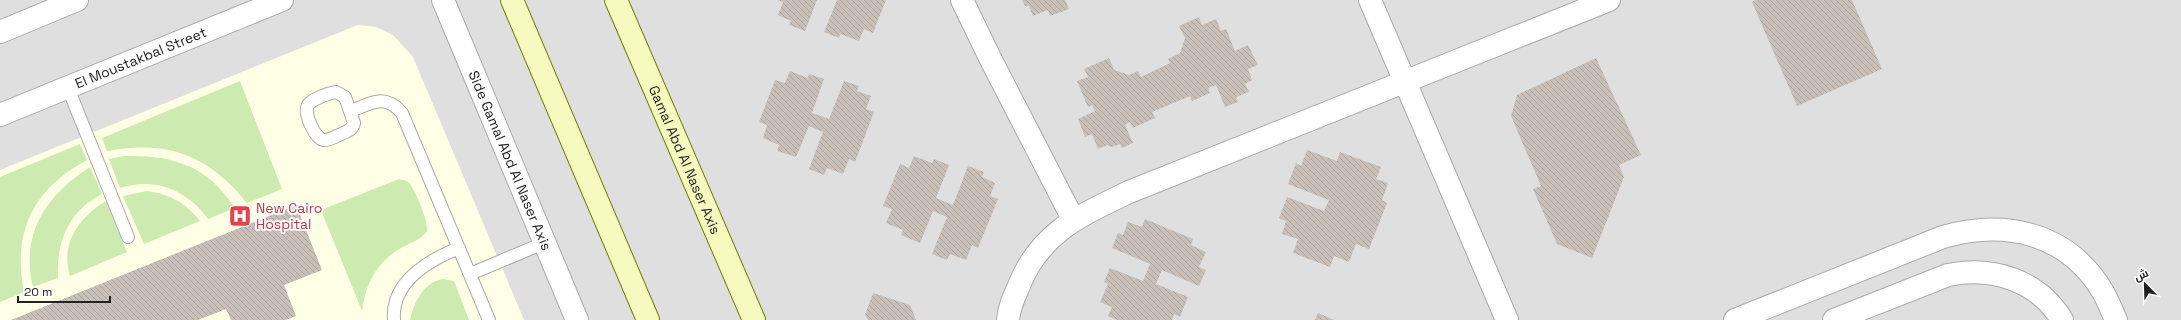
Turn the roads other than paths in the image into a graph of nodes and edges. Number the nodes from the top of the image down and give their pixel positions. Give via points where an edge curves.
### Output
1 (77, 0) edge
2 (282, 0) edge
3 (443, 0) edge
4 (512, 0) edge
5 (616, 0) edge
6 (962, 0) edge
7 (1370, 0) edge
8 (1604, 1) edge
9 (0, 32) edge
10 (1406, 82) junction
11 (68, 88) junction
12 (351, 111) dead end
13 (0, 115) edge
14 (1073, 219) junction
15 (128, 237) dead end
16 (544, 244) junction
17 (459, 248) junction
18 (470, 274) junction
19 (394, 320) edge
20 (489, 320) edge
21 (577, 320) edge
22 (648, 320) edge
23 (754, 320) edge
24 (1008, 320) edge
25 (1507, 320) edge
26 (1734, 320) edge
27 (1834, 320) edge
28 (2062, 320) edge
29 (2116, 320) edge

1 - 9 street
2 - 11 street, El Moustakbal Street
3 - 16 street, Side Gamal Abd Al Naser Axis
4 - 22 main road
5 - 23 main road, Gamal Abd Al Naser Axis
6 - 14 street
7 - 10 street
8 - 10 street
10 - 14 street via 1129,192
10 - 25 street
11 - 13 street, El Moustakbal Street
11 - 15 lane
12 - 17 lane via 376,101 384,101 391,103 402,113
14 - 24 street via 1043,244 1025,268 1009,310
16 - 18 lane
16 - 21 street, Side Gamal Abd Al Naser Axis
17 - 18 lane
17 - 19 lane via 430,262 407,281 395,304
18 - 20 lane
26 - 29 street via 1943,237 1988,228 2033,235 2074,257 2103,292
27 - 28 street via 1936,280 1966,272 2003,275 2021,282 2036,291

